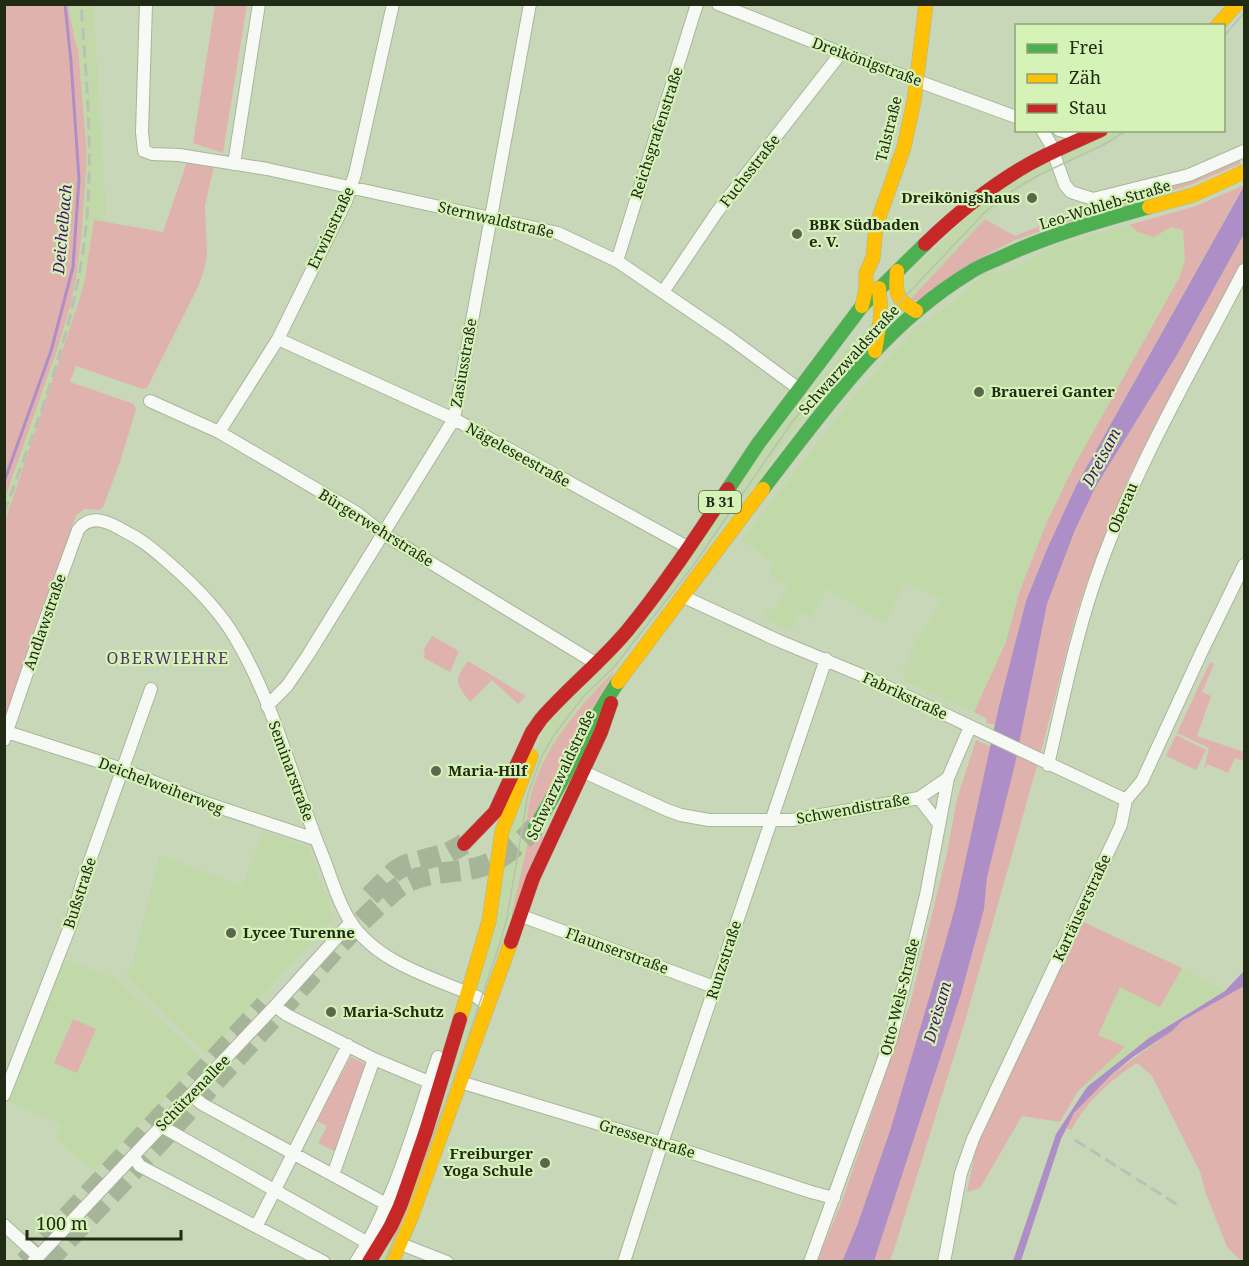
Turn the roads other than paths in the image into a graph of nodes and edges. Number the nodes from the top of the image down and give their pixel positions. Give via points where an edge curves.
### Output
1 (146, 4) edge
2 (259, 4) edge
3 (393, 4) edge
4 (530, 4) edge
5 (697, 4) edge
6 (718, 4) edge
7 (926, 4) edge
8 (1236, 4) edge
9 (1219, 24) edge
10 (841, 53) junction
11 (916, 80) junction
12 (1015, 116) edge
13 (1043, 132) edge
14 (1066, 132) edge
15 (1096, 132) edge
16 (1085, 137) junction
17 (1245, 151) edge
18 (1053, 152) junction
19 (234, 164) junction
20 (1245, 172) edge
21 (351, 188) junction
22 (490, 217) junction
23 (873, 258) junction
24 (617, 261) junction
25 (1245, 270) edge
26 (897, 271) junction
27 (879, 288) junction
28 (663, 292) junction
29 (862, 306) junction
30 (916, 311) junction
31 (881, 315) junction
32 (278, 339) junction
33 (875, 351) junction
34 (799, 389) junction
35 (150, 401) dead end
36 (453, 419) junction
37 (219, 432) junction
38 (102, 520) joint
39 (382, 533) junction
40 (689, 548) junction
41 (1245, 565) edge
42 (682, 596) junction
43 (826, 659) junction
44 (597, 664) junction
45 (618, 682) junction
46 (574, 683) junction
47 (151, 689) dead end
48 (267, 706) junction
49 (976, 730) junction
50 (6, 736) edge
51 (1043, 762) junction
52 (122, 769) junction
53 (582, 771) junction
54 (948, 778) junction
55 (919, 798) junction
56 (1126, 800) junction
57 (770, 820) junction
58 (939, 824) junction
59 (535, 827) tunnel mouth
60 (315, 839) junction
61 (464, 844) tunnel mouth
62 (519, 915) junction
63 (351, 922) junction
64 (714, 987) junction
65 (468, 993) junction
66 (275, 1005) junction
67 (487, 1005) junction
68 (348, 1045) junction
69 (438, 1057) dead end
70 (374, 1059) junction
71 (429, 1082) junction
72 (460, 1082) junction
73 (4, 1095) edge
74 (192, 1095) junction
75 (161, 1126) junction
76 (662, 1143) junction
77 (292, 1154) junction
78 (133, 1156) junction
79 (333, 1175) junction
80 (273, 1190) junction
81 (834, 1198) junction
82 (388, 1205) junction
83 (256, 1225) junction
84 (4, 1226) edge
85 (368, 1243) junction
86 (401, 1244) junction
87 (36, 1259) edge
88 (324, 1262) edge
89 (356, 1262) edge
90 (369, 1262) edge
91 (392, 1262) edge
92 (447, 1262) edge
93 (624, 1262) edge
94 (810, 1262) edge
95 (944, 1262) edge

1 - 19 street, Sternwaldstraße via 144,151
2 - 19 street
3 - 21 street, Erwinstraße
4 - 22 street, Zasiusstraße
5 - 24 street, Reichsgrafenstraße
6 - 10 street, Dreikönigstraße
7 - 11 main road, Talstraße
8 - 9 main road
10 - 11 street, Dreikönigstraße
10 - 28 street, Fuchsstraße via 717,212
11 - 12 street, Dreikönigstraße
11 - 23 main road, Talstraße via 906,139 876,226
13 - 18 street
14 - 16 street
15 - 16 main road, Schwarzwaldstraße / B 31
16 - 18 main road, Schwarzwaldstraße / B 31
17 - 18 street via 1189,175 1092,199 1071,192 1065,185
18 - 26 main road, Schwarzwaldstraße / B 31 via 989,190
19 - 21 street, Sternwaldstraße
20 - 30 main road, Leo-Wohleb-Straße / B 31 via 1193,195 1074,228 1015,251 970,273
21 - 22 street, Sternwaldstraße
21 - 32 street, Erwinstraße
22 - 24 street, Sternwaldstraße via 558,233
22 - 36 street, Zasiusstraße
23 - 27 main road, Talstraße via 878,267
23 - 29 main road, Talstraße via 866,273
24 - 28 street, Sternwaldstraße
25 - 51 street, Oberau via 1151,444 1102,561
26 - 27 main road, Schwarzwaldstraße / B 31
26 - 30 main road via 897,299
27 - 29 main road, Schwarzwaldstraße / B 31
27 - 31 main road, Talstraße
28 - 34 street, Sternwaldstraße
29 - 31 main road via 875,308
29 - 34 main road, Schwarzwaldstraße / B 31
30 - 33 main road, Schwarzwaldstraße / B 31
31 - 33 main road, Talstraße
32 - 36 street, Nägeleseestraße
32 - 37 street, Erwinstraße
33 - 42 main road, Schwarzwaldstraße / B 31 via 839,391
34 - 40 main road, Schwarzwaldstraße / B 31
35 - 37 street, Bürgerwehrstraße
36 - 39 street, Zasiusstraße
36 - 40 street, Nägeleseestraße
37 - 39 street, Bürgerwehrstraße via 357,513
38 - 48 street, Seminarstraße via 140,539 184,576 215,610 235,636
38 - 50 street, Andlawstraße via 88,522 78,530
39 - 44 street, Bürgerwehrstraße
39 - 48 street, Zasiusstraße via 308,655 287,686
40 - 44 main road, Schwarzwaldstraße / B 31
41 - 56 street, Kartäuserstraße via 1142,781
42 - 43 street, Fabrikstraße
42 - 45 main road, Schwarzwaldstraße / B 31
43 - 49 street, Fabrikstraße
43 - 57 street, Runzstraße
44 - 46 main road, Schwarzwaldstraße / B 31
45 - 53 main road, Schwarzwaldstraße
45 - 59 main road, B 31
46 - 61 main road, Schwarzwaldstraße / B 31 via 532,732 495,812
46 - 65 main road, Schwarzwaldstraße via 536,744 502,831 489,921
47 - 52 street, Bußstraße
48 - 60 street, Seminarstraße
49 - 51 street, Fabrikstraße
49 - 54 street, Otto-Wels-Straße
50 - 52 street, Deichelweiherweg
51 - 56 street, Fabrikstraße
52 - 60 street, Deichelweiherweg via 203,802
52 - 73 street, Bußstraße via 71,924
53 - 57 street, Schwendistraße via 681,815 709,820
53 - 62 main road, Schwarzwaldstraße
54 - 55 street, Schwendistraße
54 - 58 street, Otto-Wels-Straße
55 - 57 street, Schwendistraße via 792,820
55 - 58 street, Schwendistraße
56 - 95 street, Kartäuserstraße via 1121,825 974,1139 961,1173
57 - 64 street, Runzstraße
58 - 81 street, Otto-Wels-Straße via 891,1039
60 - 63 street, Seminarstraße
62 - 64 street, Flaunserstraße
62 - 67 main road, Schwarzwaldstraße
63 - 65 street, Seminarstraße via 374,948 400,964
63 - 66 street, Schützenallee
64 - 76 street, Runzstraße
65 - 67 street, Seminarstraße
65 - 90 main road, Schwarzwaldstraße via 401,1204
66 - 68 street via 287,1015
66 - 74 street, Schützenallee
67 - 72 main road, Schwarzwaldstraße
68 - 70 street
68 - 77 street
69 - 71 street
70 - 71 street
70 - 79 street
71 - 82 street
72 - 76 street, Gresserstraße
72 - 86 main road, Schwarzwaldstraße
74 - 75 street, Schützenallee
74 - 77 street
75 - 78 street, Schützenallee
75 - 80 street
76 - 81 street, Gresserstraße
76 - 93 street, Runzstraße
77 - 79 street
77 - 80 street
78 - 83 street via 140,1166
78 - 87 street, Schützenallee
79 - 82 street
80 - 83 street
80 - 85 street
81 - 94 street, Otto-Wels-Straße
82 - 85 street
83 - 88 street
84 - 87 street
85 - 89 street
86 - 91 main road, Schwarzwaldstraße
86 - 92 street

